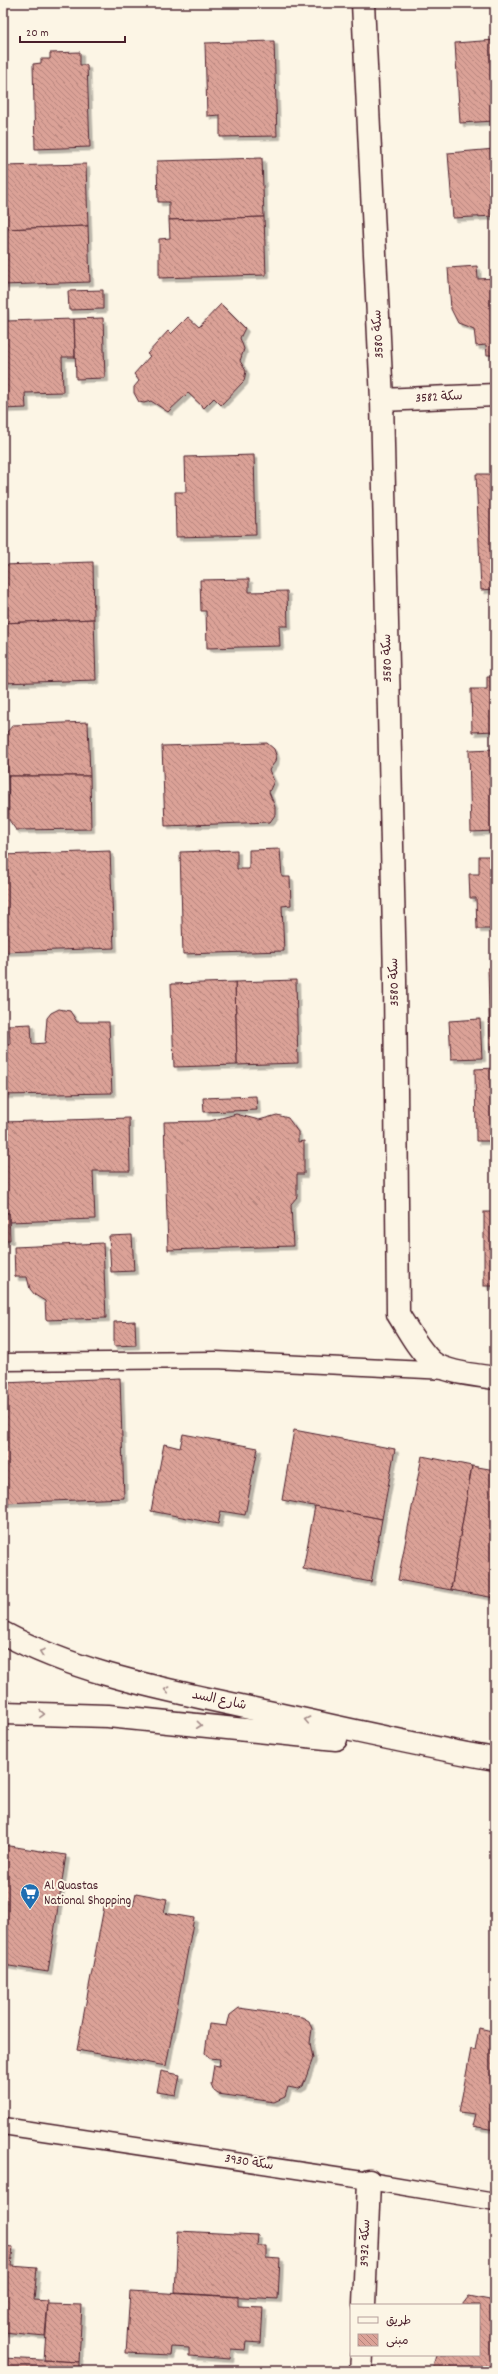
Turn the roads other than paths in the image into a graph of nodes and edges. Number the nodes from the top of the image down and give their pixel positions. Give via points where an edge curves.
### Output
1 (363, 3) edge
2 (495, 395) edge
3 (382, 400) junction
4 (3, 1362) edge
5 (456, 1372) junction
6 (495, 1378) edge
7 (3, 1633) edge
8 (3, 1713) edge
9 (441, 1750) junction
10 (495, 1759) edge
11 (3, 2126) edge
12 (369, 2181) junction
13 (495, 2202) edge
14 (364, 2304) edge
15 (362, 2356) edge
16 (361, 2371) edge

1 - 3 street, سكة 3580
2 - 3 street, سكة 3582
3 - 5 street, سكة 3580 via 395,979 398,1314 413,1339 433,1362
4 - 5 lane via 216,1360
5 - 6 street
9 -> 7 street, شارع السد via 126,1681 30,1647
8 -> 9 street, شارع السد via 108,1716
9 - 10 street, شارع السد
11 - 12 lane, سكة 3930
12 - 13 lane, سكة 3930
12 - 14 street, سكة 3932
15 - 16 street

